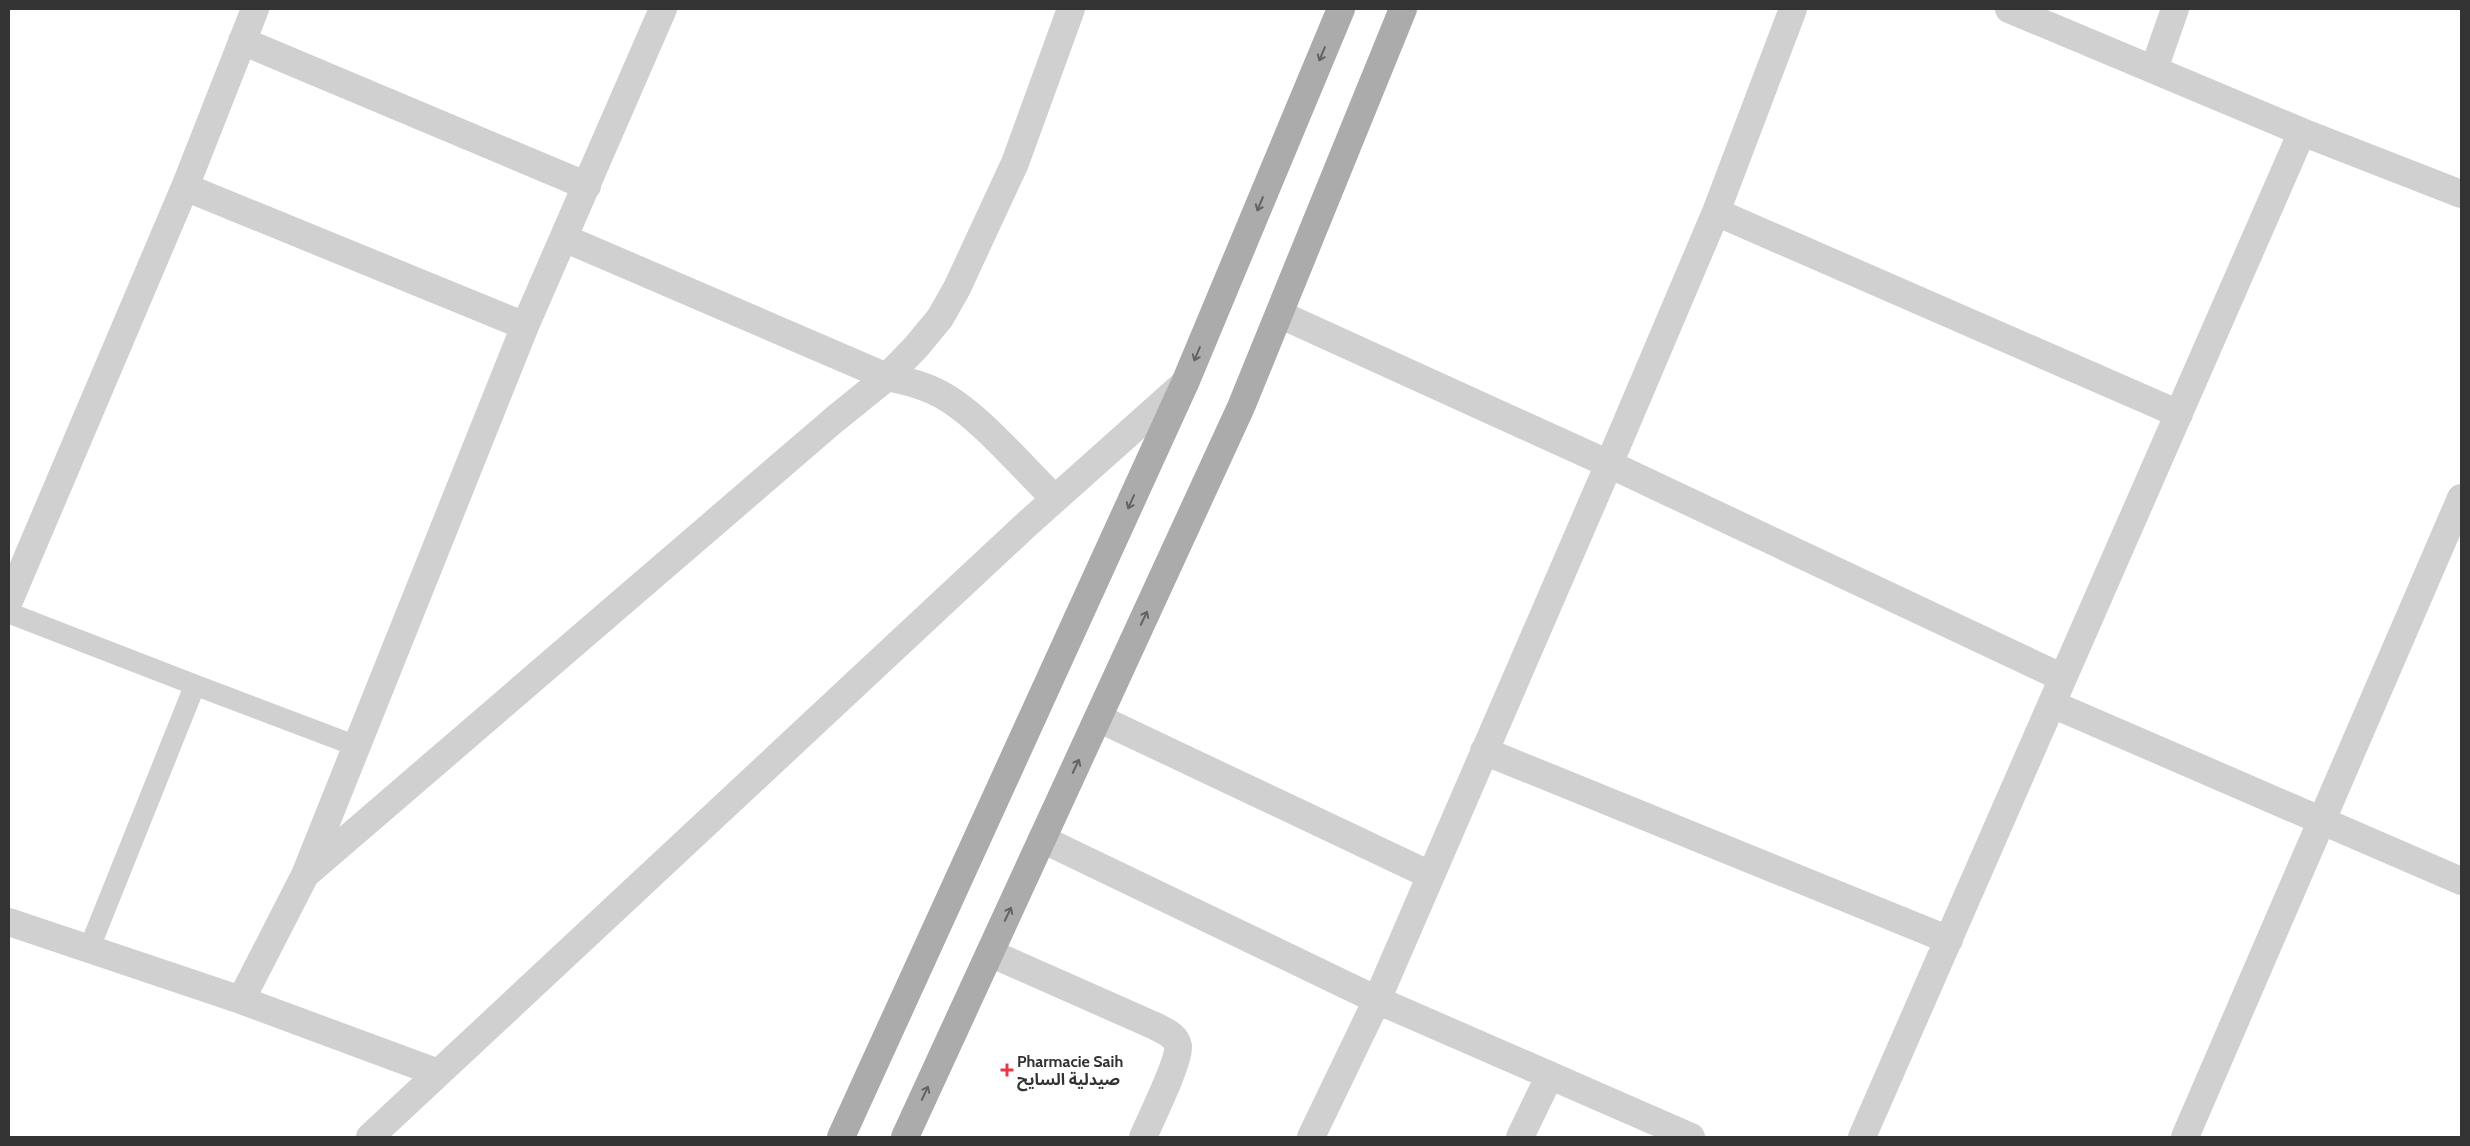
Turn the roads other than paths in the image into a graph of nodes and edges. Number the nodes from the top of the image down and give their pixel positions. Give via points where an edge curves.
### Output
1 (255, 9) edge
2 (662, 9) edge
3 (1071, 9) edge
4 (1341, 9) edge
5 (1403, 9) edge
6 (1793, 9) edge
7 (2009, 9) edge
8 (2175, 9) edge
9 (242, 41) junction
10 (2154, 69) junction
11 (2302, 132) junction
12 (586, 186) junction
13 (185, 187) junction
14 (2461, 194) edge
15 (1716, 212) junction
16 (564, 238) junction
17 (1279, 314) junction
18 (525, 326) junction
19 (887, 376) junction
20 (1185, 383) junction
21 (2179, 414) junction
22 (1609, 464) junction
23 (2461, 498) edge
24 (1055, 499) junction
25 (9, 601) edge
26 (9, 613) edge
27 (2063, 678) junction
28 (195, 685) junction
29 (2052, 704) junction
30 (1098, 718) junction
31 (356, 746) junction
32 (1484, 751) junction
33 (2322, 820) junction
34 (1042, 839) junction
35 (305, 875) junction
36 (1430, 875) junction
37 (2461, 882) edge
38 (9, 922) edge
39 (1949, 940) junction
40 (90, 949) junction
41 (990, 952) junction
42 (241, 1000) junction
43 (1377, 1000) junction
44 (438, 1073) junction
45 (1550, 1075) junction
46 (370, 1137) edge
47 (841, 1137) edge
48 (905, 1137) edge
49 (1143, 1137) edge
50 (1311, 1137) edge
51 (1520, 1137) edge
52 (1691, 1137) edge
53 (1862, 1137) edge
54 (2185, 1137) edge

1 - 9 street
2 - 12 street
3 - 19 street via 1015,163 957,288 940,318
4 -> 20 main road
5 - 17 main road
6 - 15 street
7 - 10 street
8 - 10 street
9 - 12 street
9 - 13 street
10 - 11 street
11 - 14 street
11 - 21 street
12 - 16 street
13 - 18 street
13 - 25 street
15 - 21 street
15 - 22 street
16 - 18 street
16 - 19 street
17 - 22 street
30 -> 17 main road via 1241,407
18 - 31 street
19 - 24 street via 919,384 943,395 968,413
19 - 35 street
20 - 24 street
20 -> 47 main road
21 - 27 street
22 - 27 street
22 - 32 street
23 - 33 street
24 - 44 street
26 - 28 lane
27 - 29 street
28 - 31 lane
28 - 40 lane
29 - 33 street
29 - 39 street
34 -> 30 main road
30 - 36 street
31 - 35 street
32 - 36 street
32 - 39 street
33 - 37 street
33 - 54 street
41 -> 34 main road
34 - 43 street
35 - 42 street
36 - 43 street
38 - 40 street
39 - 53 street
40 - 42 street
48 -> 41 main road
41 - 49 street via 1155,1026 1174,1038 1178,1047 1174,1063
42 - 44 street
43 - 45 street
43 - 50 street
44 - 46 street
45 - 51 street
45 - 52 street

